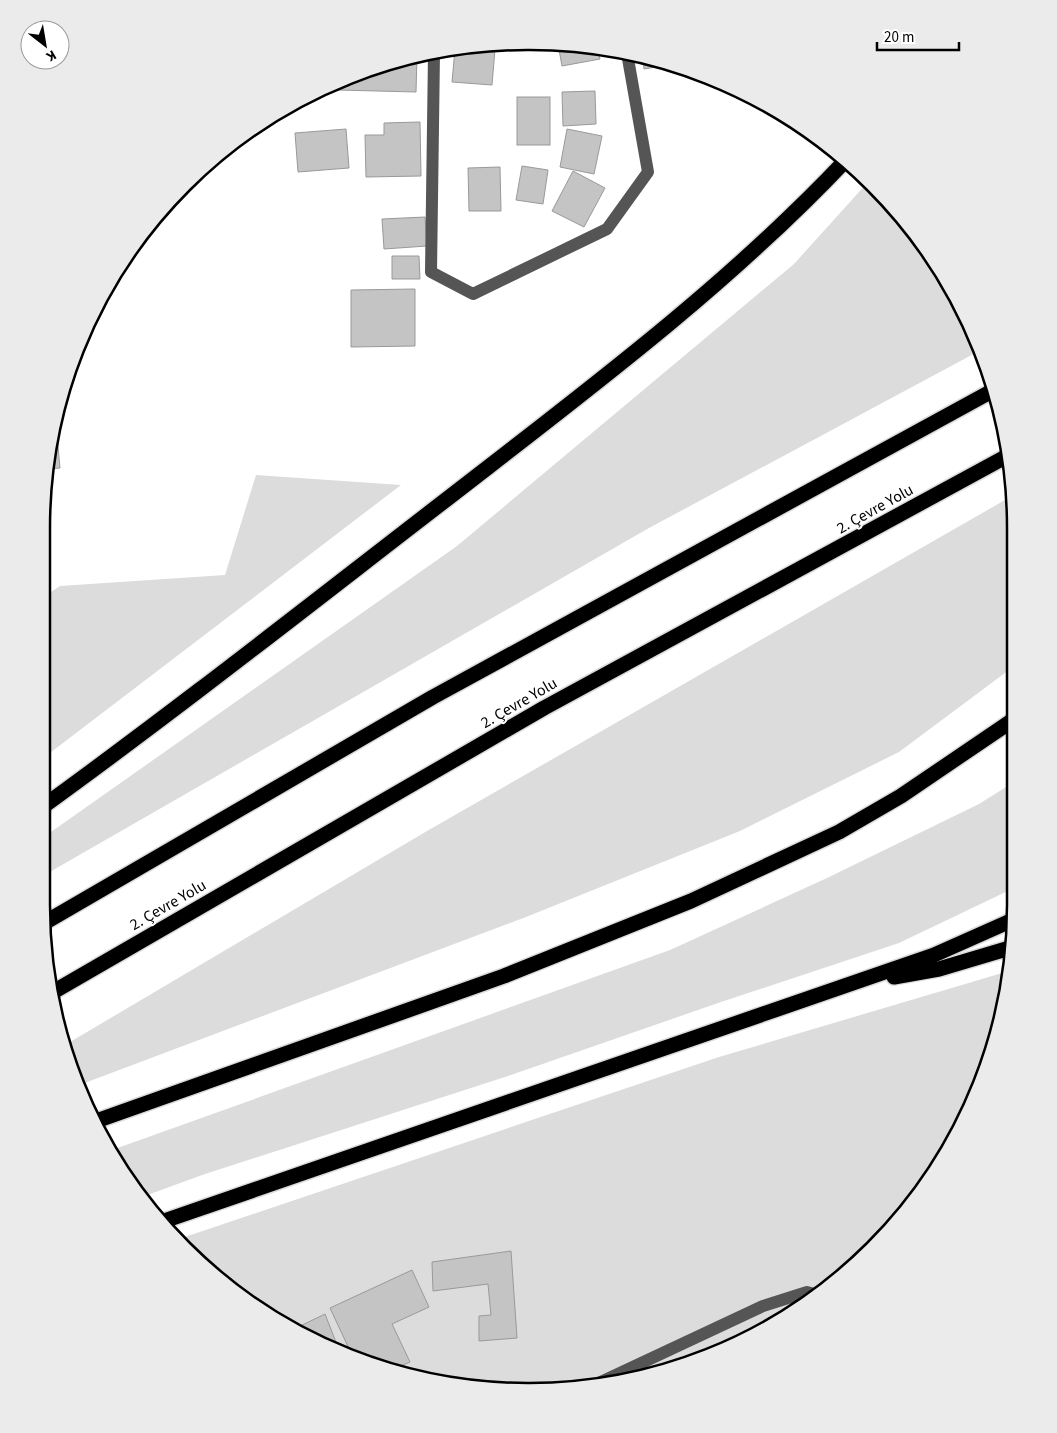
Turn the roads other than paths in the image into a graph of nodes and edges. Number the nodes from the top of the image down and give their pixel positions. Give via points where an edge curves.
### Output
1 (434, 59) edge
2 (627, 60) edge
3 (840, 166) edge
4 (988, 393) edge
5 (1002, 459) edge
6 (1007, 724) edge
7 (1007, 736) edge
8 (964, 755) junction
9 (50, 802) edge
10 (50, 919) edge
11 (1006, 923) edge
12 (1005, 950) edge
13 (844, 987) junction
14 (58, 989) edge
15 (101, 1119) edge
16 (169, 1219) edge
17 (808, 1292) edge
18 (616, 1375) edge

1 - 2 street via 431,272 473,294 607,229 648,172
3 - 9 highway via 758,248 623,361
4 - 10 highway via 433,698
5 - 14 highway, 2. Çevre Yolu via 544,708
6 - 8 highway
7 - 8 highway
8 - 15 highway via 839,832 691,901 504,976
11 - 13 highway via 934,955
12 - 13 highway via 939,968
13 - 16 highway
17 - 18 street via 763,1306

